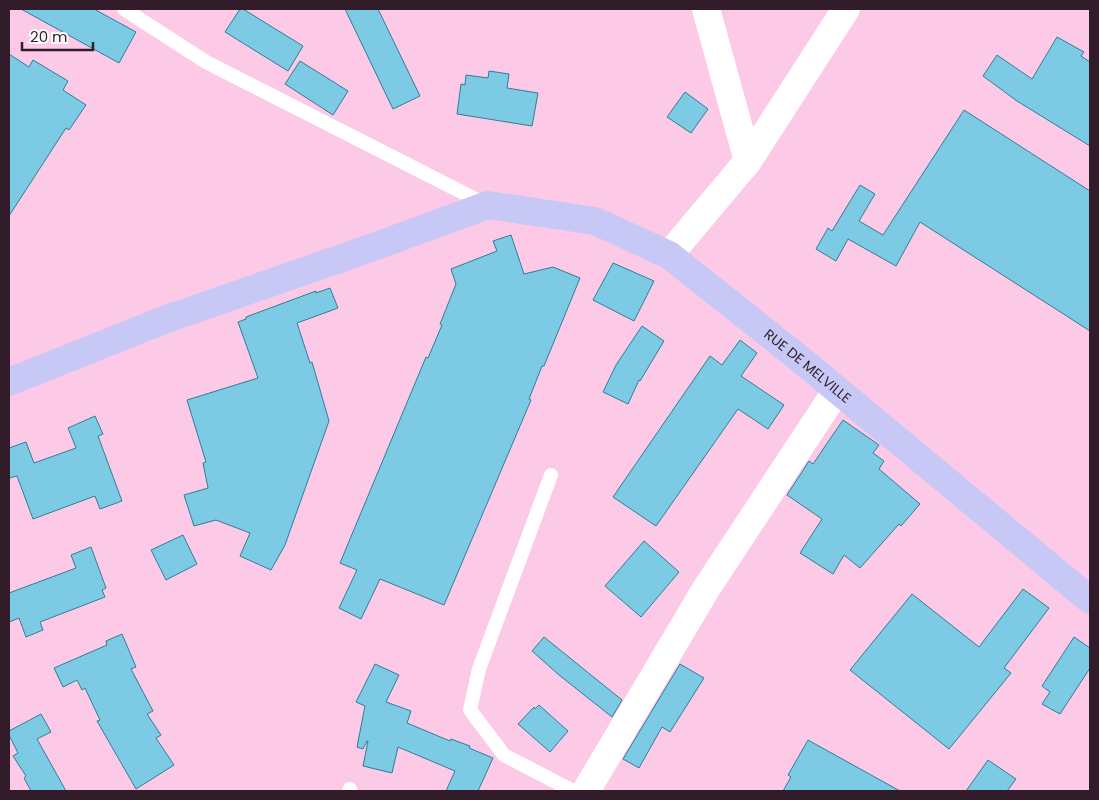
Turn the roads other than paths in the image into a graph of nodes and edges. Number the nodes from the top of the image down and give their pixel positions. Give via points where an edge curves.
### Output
1 (124, 9) edge
2 (706, 9) edge
3 (846, 9) edge
4 (748, 161) junction
5 (488, 205) junction
6 (669, 255) junction
7 (9, 382) edge
8 (837, 390) junction
9 (551, 475) dead end
10 (1090, 600) edge
11 (573, 791) edge
12 (586, 791) edge

1 - 5 lane via 206,62
2 - 4 street
3 - 4 street
4 - 6 street
5 - 6 main road, RUE DE MELVILLE via 595,221
5 - 7 main road via 164,320
6 - 8 main road, RUE DE MELVILLE
8 - 10 main road, RUE DE MELVILLE
8 - 12 street via 706,589
9 - 11 lane via 479,670 470,710 504,755

